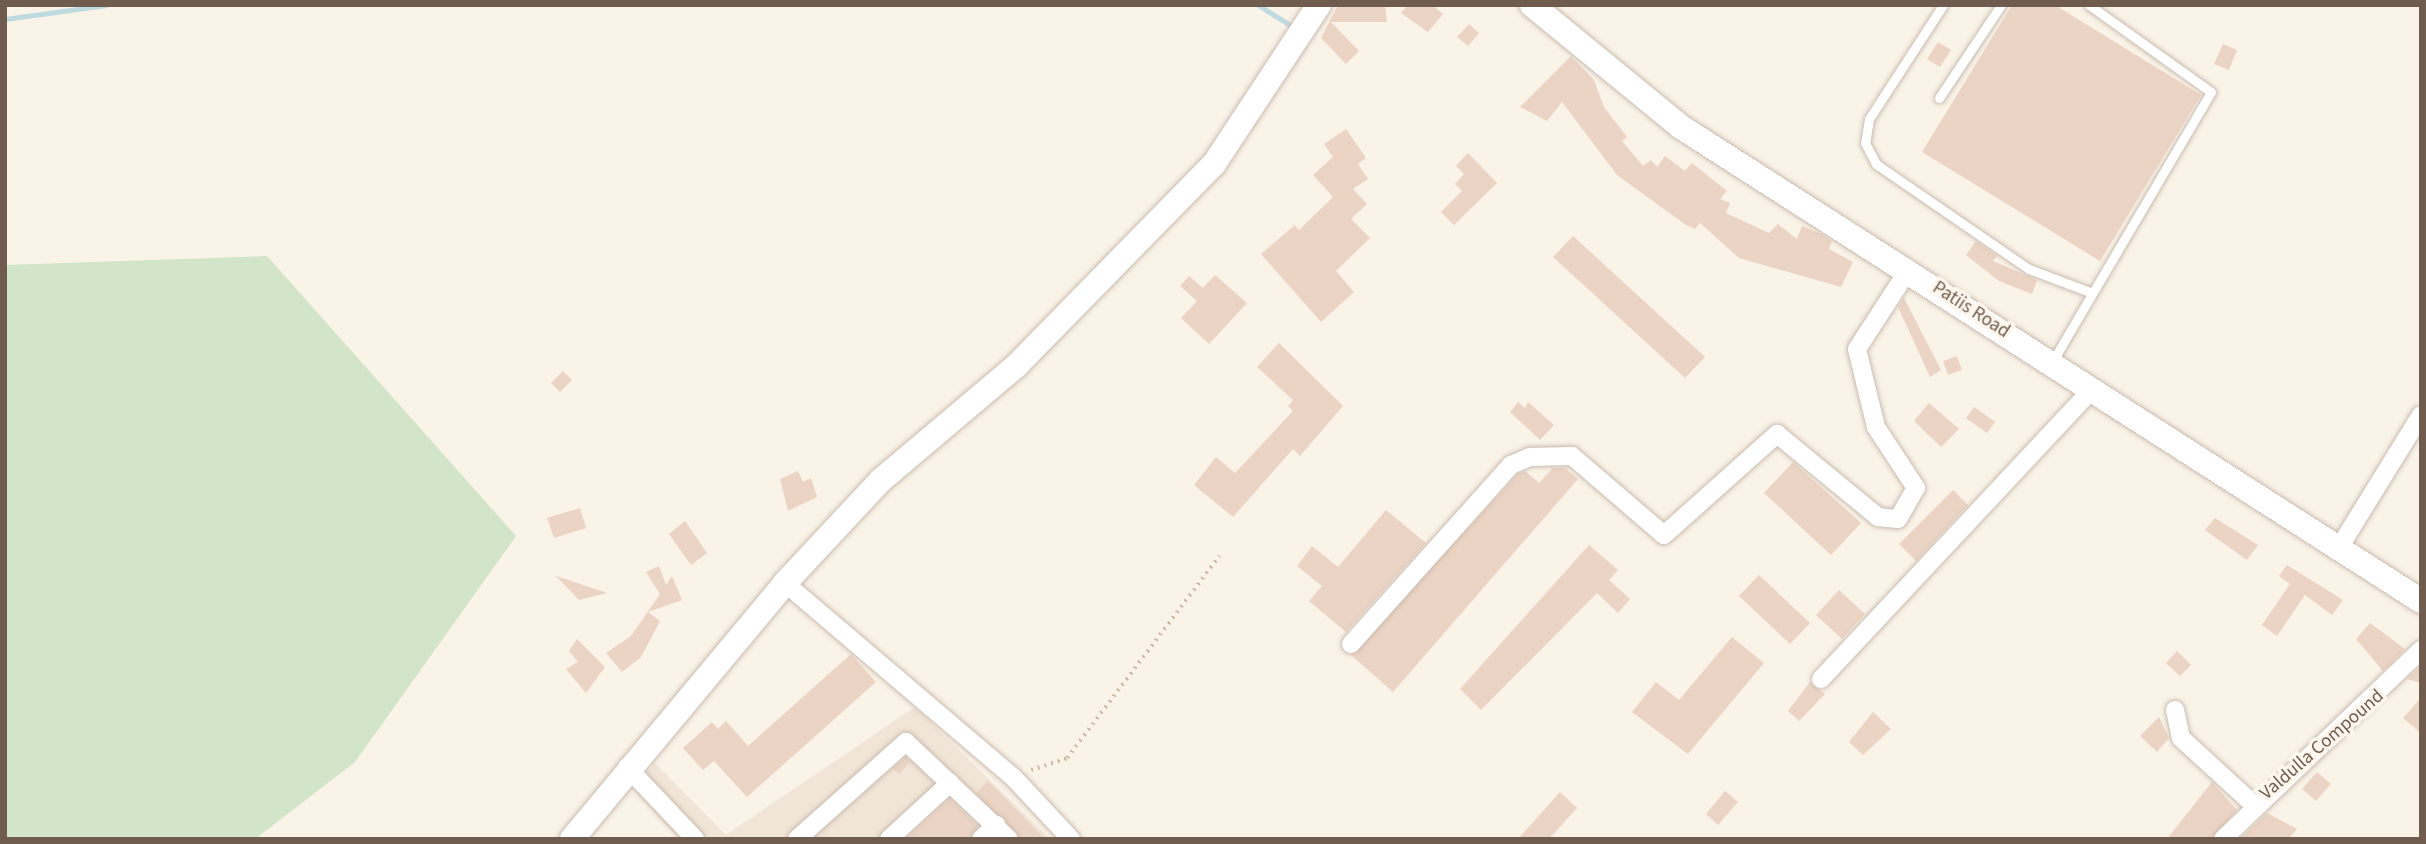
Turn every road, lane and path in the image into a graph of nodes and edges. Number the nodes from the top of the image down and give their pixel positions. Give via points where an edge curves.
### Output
1 (1319, 5) edge
2 (1532, 5) edge
3 (1944, 5) edge
4 (2001, 5) edge
5 (2089, 5) edge
6 (1938, 99) dead end
7 (1909, 269) junction
8 (2090, 292) junction
9 (2052, 362) junction
10 (2092, 389) junction
11 (2421, 415) edge
12 (2337, 551) junction
13 (1219, 556) dead end
14 (785, 583) junction
15 (2421, 601) edge
16 (1351, 644) dead end
17 (2421, 650) edge
18 (1821, 679) dead end
19 (2175, 710) dead end
20 (627, 767) junction
21 (1013, 777) junction
22 (950, 783) junction
23 (2254, 805) junction
24 (996, 825) junction
25 (572, 839) edge
26 (695, 839) edge
27 (797, 839) edge
28 (889, 839) edge
29 (981, 839) edge
30 (1009, 839) edge
31 (1072, 839) edge
32 (2223, 839) edge

1 - 14 street via 1214,164 1017,366 880,481
2 - 7 street, Patiis Road via 1681,127
3 - 8 lane via 1869,119 1865,143 1876,164 2029,269
4 - 6 lane
5 - 8 lane via 2211,92
7 - 9 street, Patiis Road
7 - 16 street via 1857,349 1876,428 1916,488 1898,519 1878,517 1777,434 1664,535 1572,456 1530,457 1511,465
8 - 9 lane
9 - 10 street, Patiis Road
10 - 12 street, Patiis Road
10 - 18 street
11 - 12 street
12 - 15 street, Patiis Road
13 - 21 path via 1067,758
14 - 20 street
14 - 21 street
17 - 23 street, Valdulla Compound via 2391,684
19 - 23 street via 2181,738
20 - 25 street
20 - 26 street
21 - 31 street
22 - 24 street
22 - 27 street via 906,742
22 - 28 street
23 - 32 street, Valdulla Compound
24 - 29 street
24 - 30 street

